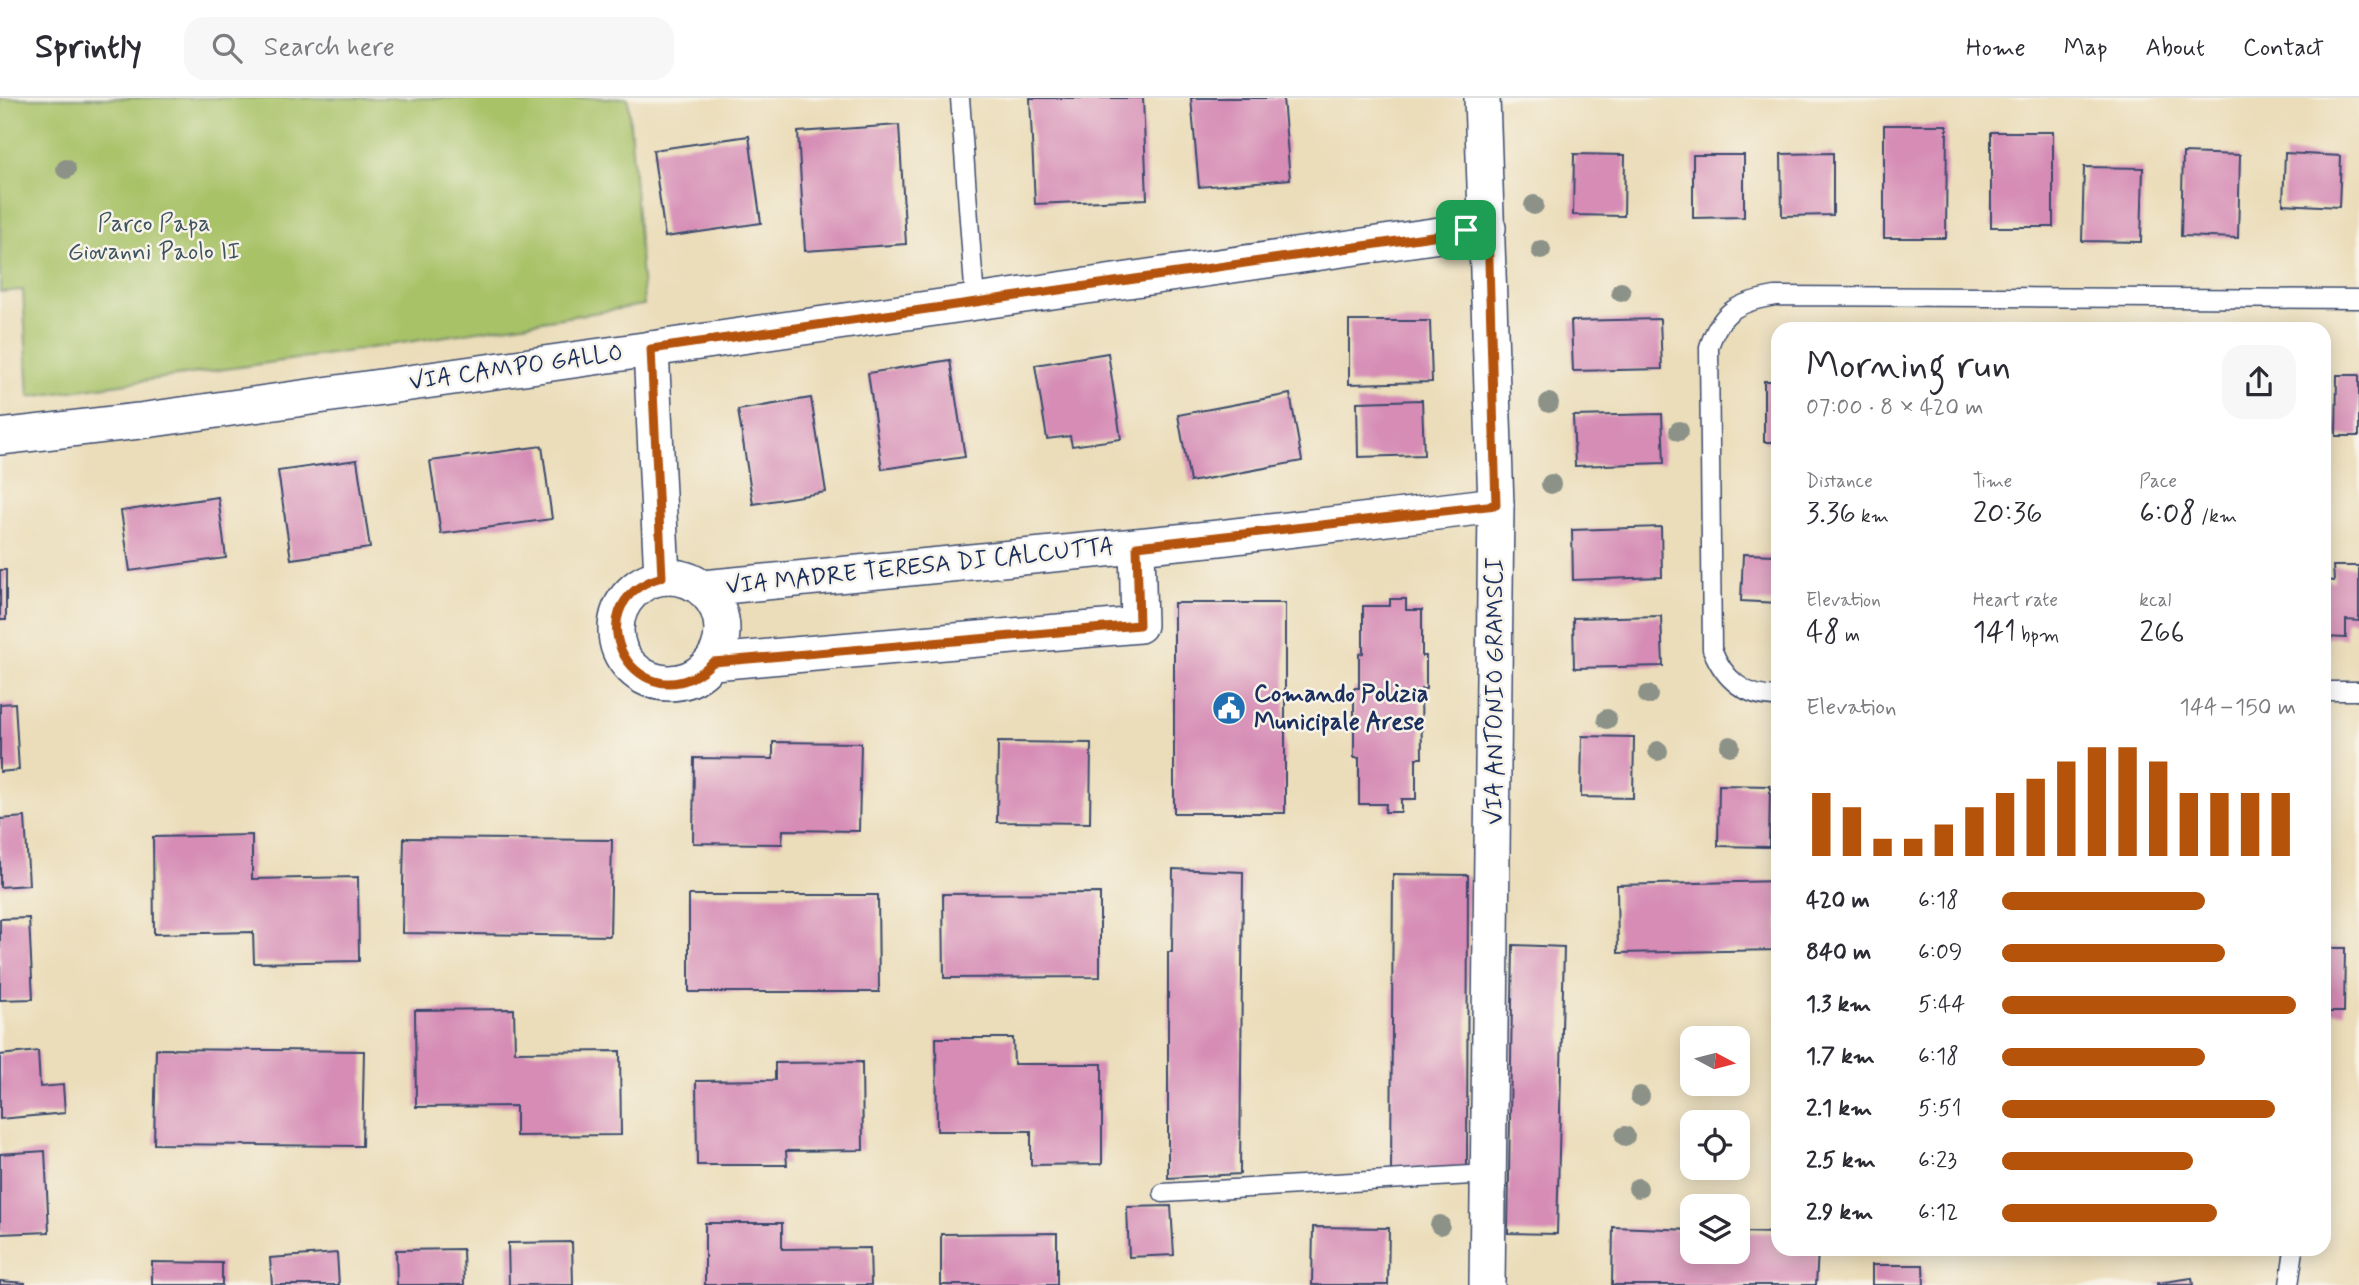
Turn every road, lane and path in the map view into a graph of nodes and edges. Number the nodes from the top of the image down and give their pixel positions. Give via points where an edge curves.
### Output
1 (960, 98) edge
2 (1482, 98) edge
3 (1488, 228) junction
4 (2359, 299) edge
5 (975, 301) junction
6 (651, 349) junction
7 (0, 437) edge
8 (1496, 505) junction
9 (1137, 546) junction
10 (662, 577) junction
11 (703, 588) junction
12 (713, 662) junction
13 (2331, 691) edge
14 (2359, 691) edge
15 (1771, 696) edge
16 (1489, 1174) junction
17 (1163, 1193) dead end
18 (2293, 1256) edge
19 (1487, 1285) edge
20 (2289, 1285) edge

1 - 5 lane
2 - 3 street, VIA ANTONIO GRAMSCI
3 - 5 street, VIA CAMPO GALLO
3 - 8 street, VIA ANTONIO GRAMSCI
4 - 15 lane via 1775,296 1747,300 1733,309 1716,327 1709,347 1712,649 1730,680 1760,697
5 - 6 street, VIA CAMPO GALLO
6 - 7 street, VIA CAMPO GALLO
6 - 10 street
8 - 9 street, VIA MADRE TERESA DI CALCUTTA
8 - 16 street, VIA ANTONIO GRAMSCI
9 - 11 street, VIA MADRE TERESA DI CALCUTTA
9 - 12 street, VIA MADRE TERESA DI CALCUTTA via 1139,625
10 - 11 street via 683,578
10 - 12 street via 639,586 623,604 616,627 623,656 637,673 669,684 701,674
11 - 12 street via 721,615 720,647
13 - 14 lane
16 - 17 lane
16 - 19 street, VIA ANTONIO GRAMSCI
18 - 20 lane

